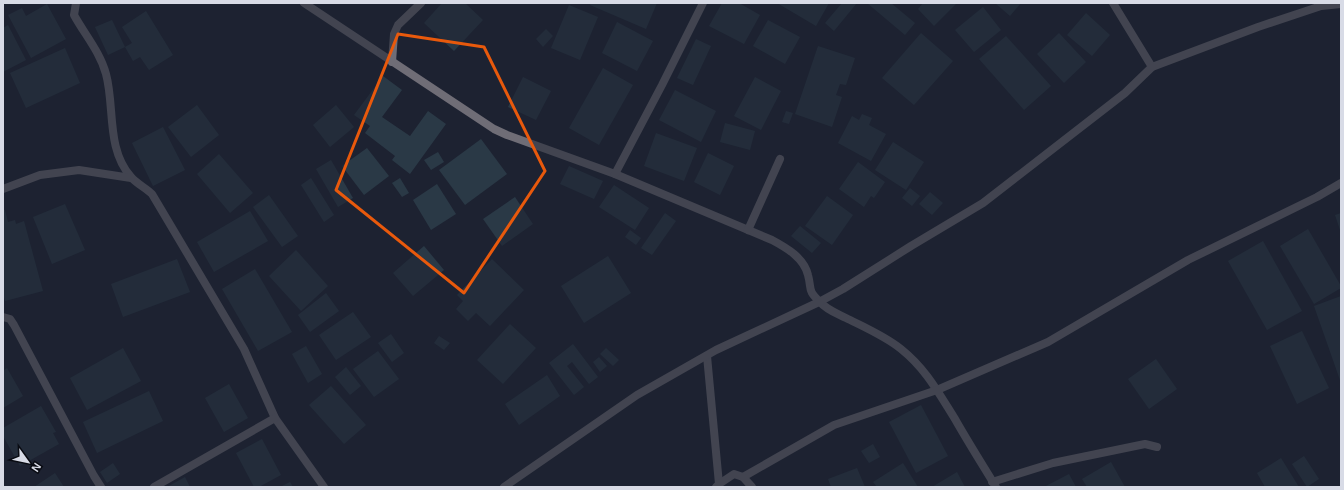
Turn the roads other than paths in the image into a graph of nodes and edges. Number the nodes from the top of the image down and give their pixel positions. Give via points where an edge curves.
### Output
1 (76, 3) edge
2 (304, 3) edge
3 (422, 3) edge
4 (703, 3) edge
5 (1113, 3) edge
6 (1341, 4) edge
7 (392, 62) junction
8 (1152, 67) junction
9 (780, 159) dead end
10 (615, 174) junction
11 (131, 178) junction
12 (1341, 183) edge
13 (3, 189) edge
14 (748, 230) junction
15 (819, 302) junction
16 (3, 317) edge
17 (707, 356) junction
18 (937, 390) junction
19 (275, 418) junction
20 (1157, 447) dead end
21 (743, 477) junction
22 (994, 484) edge
23 (718, 486) edge
24 (101, 487) edge
25 (154, 487) edge
26 (324, 487) edge
27 (504, 487) edge
28 (752, 487) edge

1 - 11 street via 74,15 100,56 104,67 110,88 115,144 125,170
2 - 7 street
3 - 7 street via 398,24 394,34
4 - 10 street
5 - 8 street
6 - 8 street via 1321,6
7 - 10 street via 494,129
8 - 15 street via 1125,92 983,203
9 - 14 street
10 - 14 street
11 - 13 street via 79,170 40,175
11 - 19 street via 152,194 244,349
12 - 18 street via 1188,260 1048,342
14 - 15 street via 786,248 798,258 805,266 809,288
15 - 17 street
15 - 18 street via 900,348 917,362
16 - 24 street via 10,319 14,325
17 - 23 street
17 - 27 street via 637,395
18 - 21 street via 834,425
18 - 22 street
19 - 25 street
19 - 26 street
20 - 22 street via 1145,444 1061,462
21 - 23 street via 734,474
21 - 28 street

